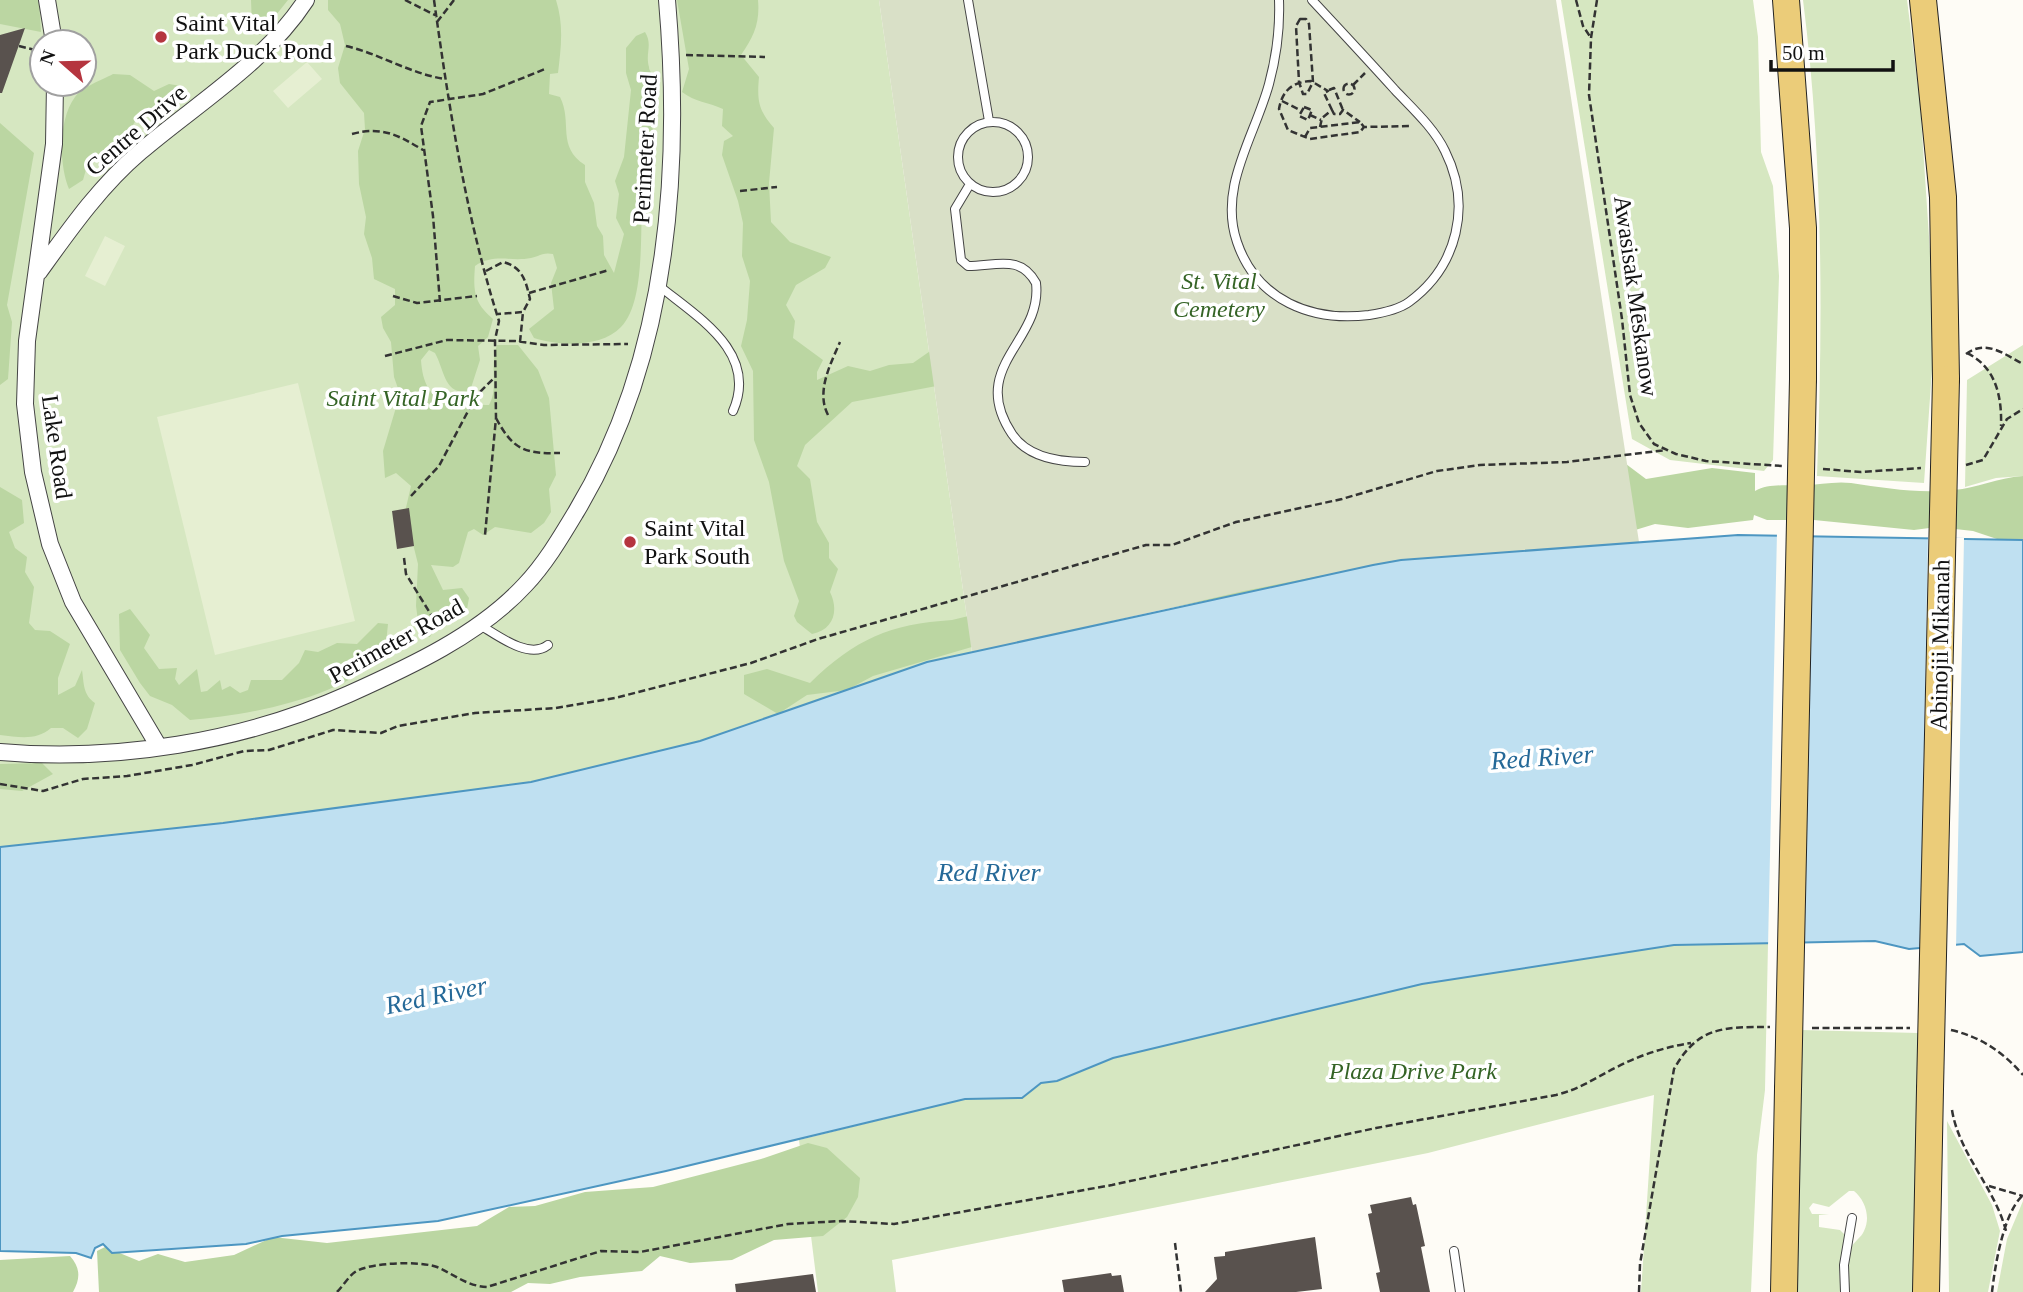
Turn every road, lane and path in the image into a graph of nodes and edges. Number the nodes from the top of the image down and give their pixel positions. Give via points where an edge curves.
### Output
1 (47, 0) edge
2 (306, 0) edge
3 (405, 0) edge
4 (434, 0) edge
5 (454, 0) edge
6 (667, 0) edge
7 (968, 0) edge
8 (1279, 0) edge
9 (1312, 0) edge
10 (1576, 0) edge
11 (1597, 0) edge
12 (1786, 0) edge
13 (1923, 0) edge
14 (436, 16) junction
15 (437, 22) junction
16 (52, 28) edge
17 (1591, 38) junction
18 (19, 46) dead end
19 (346, 46) dead end
20 (28, 48) edge
21 (672, 54) junction
22 (765, 57) dead end
23 (1373, 65) junction
24 (545, 69) dead end
25 (445, 79) junction
26 (1299, 82) junction
27 (1313, 82) junction
28 (1353, 85) junction
29 (1328, 91) junction
30 (1344, 92) junction
31 (1266, 93) junction
32 (1336, 94) junction
33 (55, 98) edge
34 (449, 98) junction
35 (1280, 100) junction
36 (1332, 110) junction
37 (1343, 110) junction
38 (1421, 118) junction
39 (1321, 120) junction
40 (989, 121) junction
41 (1360, 122) junction
42 (1320, 127) junction
43 (1364, 127) junction
44 (352, 134) dead end
45 (1305, 136) junction
46 (423, 150) junction
47 (970, 184) junction
48 (777, 187) dead end
49 (740, 191) dead end
50 (609, 270) dead end
51 (486, 271) junction
52 (38, 274) junction
53 (657, 284) junction
54 (529, 293) junction
55 (393, 296) dead end
56 (477, 296) dead end
57 (440, 302) junction
58 (523, 312) junction
59 (497, 314) junction
60 (495, 340) junction
61 (520, 342) junction
62 (841, 342) dead end
63 (645, 344) junction
64 (385, 356) dead end
65 (2023, 364) edge
66 (496, 376) junction
67 (2023, 409) edge
68 (733, 411) dead end
69 (828, 415) dead end
70 (496, 418) junction
71 (2001, 429) junction
72 (1667, 450) junction
73 (560, 453) dead end
74 (1085, 462) dead end
75 (1960, 466) dead end
76 (1794, 467) dead end
77 (1923, 468) dead end
78 (1821, 469) dead end
79 (411, 496) dead end
80 (485, 535) dead end
81 (404, 558) dead end
82 (477, 624) junction
83 (449, 643) junction
84 (548, 645) dead end
85 (159, 747) junction
86 (0, 752) edge
87 (0, 784) edge
88 (1691, 1043) dead end
89 (1951, 1105) dead end
90 (1787, 1131) junction
91 (1987, 1185) junction
92 (2022, 1196) edge
93 (1852, 1218) dead end
94 (2006, 1231) junction
95 (1175, 1243) dead end
96 (1454, 1251) dead end
97 (337, 1292) edge
98 (1181, 1292) edge
99 (1460, 1292) edge
100 (1769, 1292) edge
101 (1784, 1292) edge
102 (1845, 1292) edge
103 (1926, 1292) edge
104 (1992, 1292) edge

1 - 16 street
2 - 52 street, Centre Drive via 254,59 138,154 95,197
3 - 14 path
4 - 14 path
5 - 15 path
6 - 21 street, Perimeter Road
7 - 40 lane
8 - 31 lane
9 - 23 lane
10 - 17 path
11 - 17 path, Awasisak Mēskanow
12 - 90 main road, bridge via 1802,228 1803,379
13 - 103 main road, Abinojii Mikanah, bridge via 1943,197 1946,379
14 - 15 path
15 - 25 path
17 - 72 path, Awasisak Mēskanow via 1589,95 1630,395 1645,435
18 - 20 path
19 - 25 path
21 - 22 path
21 - 53 street, Perimeter Road via 673,126
23 - 28 path
23 - 38 lane
24 - 34 path via 483,94
25 - 34 path
26 - 27 path
26 - 27 path via 1303,94
26 - 27 path via 1296,26 1303,19 1309,24
26 - 35 path
27 - 29 path
28 - 30 path via 1346,85
28 - 30 path via 1352,94
29 - 32 path via 1334,88
29 - 36 path via 1324,93
30 - 32 path
31 - 35 path
31 - 38 lane via 1233,189 1237,243 1261,283 1281,299 1330,318 1383,313 1407,303 1429,284 1455,241 1460,221 1457,182 1445,150
32 - 37 path
33 - 52 street, Lake Road via 54,144
34 - 46 path via 430,102 421,126
34 - 51 path
35 - 39 path via 1302,111 1299,116
35 - 45 path via 1283,124
36 - 37 path via 1334,114
36 - 39 path
37 - 41 path
38 - 43 path via 1404,127
39 - 42 path
40 - 47 lane via 968,131 957,152 958,164
40 - 47 lane via 1011,126 1020,134 1029,155 1027,167 1014,186 1003,191 980,190
41 - 42 path
41 - 43 path
42 - 45 path via 1306,131
43 - 45 path via 1360,132
44 - 46 path via 372,129 393,132
46 - 57 path
47 - 74 lane via 955,209 961,260 968,266 1021,265 1036,283 1037,307 1006,358 998,387 1007,428 1015,439 1043,457
48 - 49 path
50 - 54 path
51 - 54 path via 503,262 512,264 521,271
51 - 59 path
52 - 85 street, Lake Road via 27,341 25,404 33,472 50,544 86,626
53 - 63 street, Perimeter Road
53 - 68 lane via 726,342 740,384
54 - 58 path
55 - 57 path via 417,303
56 - 57 path
58 - 59 path
58 - 61 path
59 - 60 path
60 - 61 path
60 - 64 path via 447,340
60 - 66 path
61 - 63 path
62 - 69 path via 826,376 822,404
63 - 82 street, Perimeter Road via 619,431 592,486 524,586
65 - 71 path via 1988,346 1966,354 1985,364 1991,373 1999,395
66 - 70 path
66 - 79 path via 476,396 439,466
67 - 71 path
70 - 73 path via 504,433 527,453
70 - 80 path
71 - 75 path via 1983,460
72 - 76 path, Awasisak Mēskanow via 1706,461
72 - 87 path via 1567,463 1437,471 1236,522 1172,545 1146,545 818,639 751,663 593,702 475,713 382,733 333,730 269,750 244,751 127,776 83,779 43,790
77 - 78 path
81 - 83 path via 406,574
82 - 83 street, Perimeter Road
82 - 84 lane via 529,649
83 - 85 street, Perimeter Road via 383,679 287,718
85 - 86 street, Perimeter Road via 96,754
88 - 97 path via 1651,1052 1579,1089 1556,1095 1112,1185 894,1224 788,1224 640,1252 601,1251 487,1287 472,1286 435,1266 419,1263 372,1266 356,1271
89 - 91 path via 1958,1130
90 - 100 main road
90 - 101 main road
91 - 92 path
91 - 94 path
92 - 94 path
93 - 102 lane via 1844,1265
94 - 104 path
95 - 98 path
96 - 99 lane

